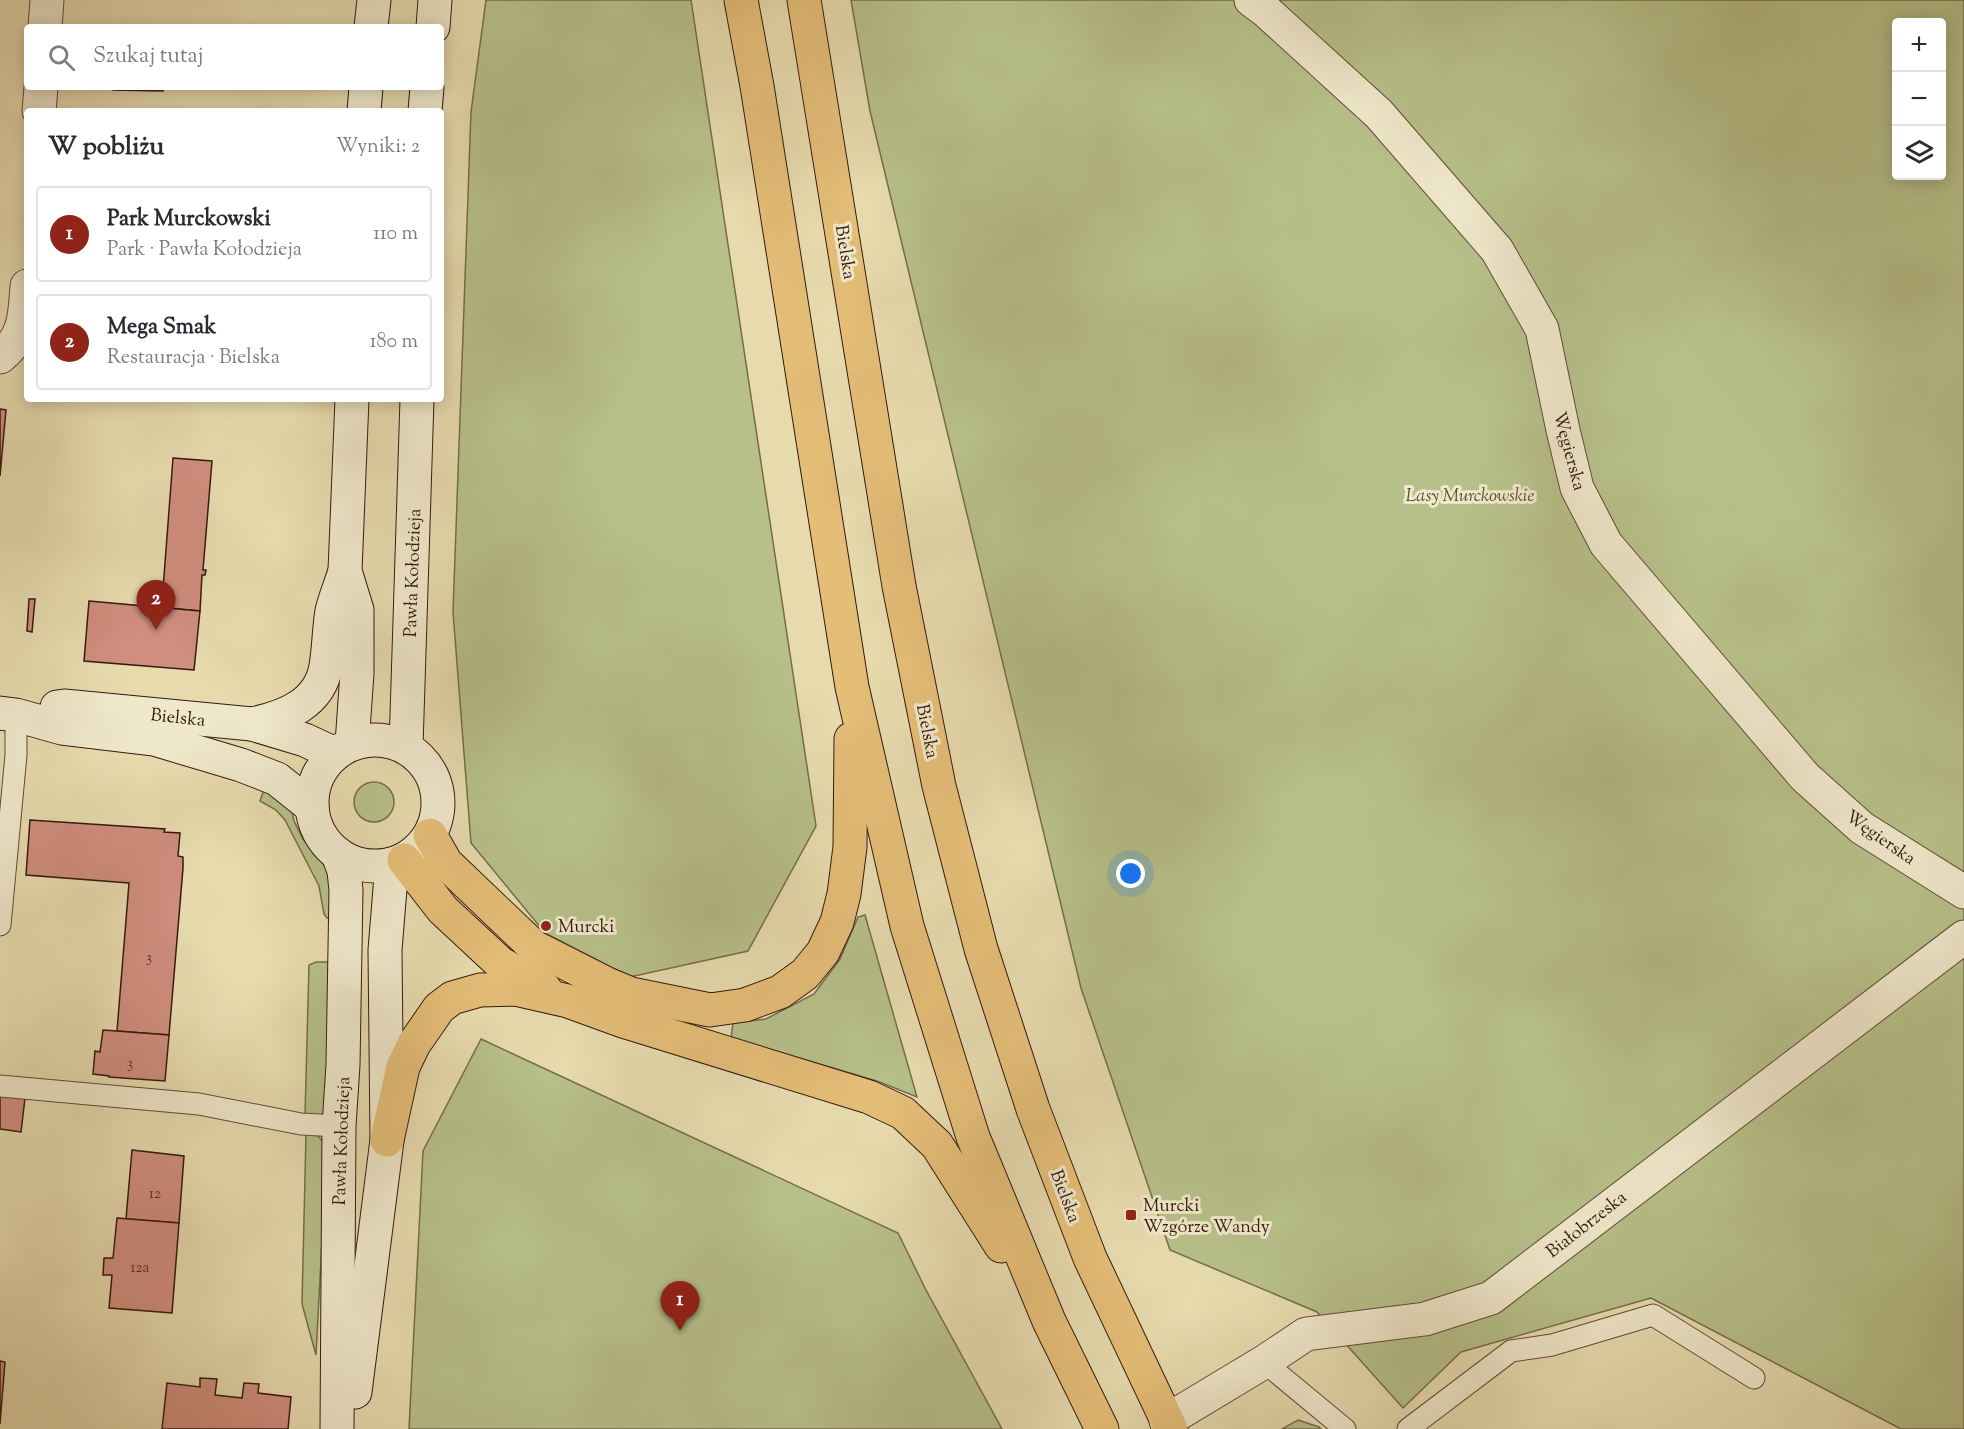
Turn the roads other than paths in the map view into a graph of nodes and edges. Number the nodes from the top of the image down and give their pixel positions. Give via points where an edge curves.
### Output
1 (47, 0) edge
2 (374, 0) edge
3 (435, 0) edge
4 (741, 0) edge
5 (804, 0) edge
6 (1251, 0) edge
7 (45, 24) edge
8 (371, 24) edge
9 (433, 24) edge
10 (41, 90) edge
11 (366, 90) edge
12 (427, 90) edge
13 (39, 108) edge
14 (364, 108) edge
15 (425, 108) edge
16 (24, 323) edge
17 (0, 357) edge
18 (352, 402) edge
19 (417, 402) edge
20 (345, 571) junction
21 (852, 687) junction
22 (8, 714) edge
23 (252, 724) junction
24 (406, 747) junction
25 (344, 749) junction
26 (312, 807) junction
27 (430, 835) junction
28 (338, 854) junction
29 (398, 862) junction
30 (1964, 892) edge
31 (2, 901) edge
32 (0, 925) edge
33 (1964, 937) edge
34 (568, 1001) junction
35 (0, 1086) edge
36 (339, 1126) junction
37 (387, 1140) junction
38 (1049, 1321) junction
39 (1264, 1362) junction
40 (1754, 1378) dead end
41 (1169, 1425) edge
42 (337, 1429) edge
43 (350, 1429) edge
44 (1102, 1429) edge
45 (1345, 1429) edge
46 (1408, 1429) edge

1 - 7 street
2 - 8 street
3 - 9 street
4 - 21 main road
5 - 41 main road, Bielska via 899,586 941,797 981,949 1033,1108 1090,1258
6 - 30 street, Węgierska via 1379,114 1497,250 1542,329 1577,488 1606,544 1805,777 1862,828
10 - 13 street
11 - 14 street
12 - 15 street
16 - 17 street via 12,347
18 - 20 street
19 - 24 street, Pawła Kołodzieja
20 - 23 street via 332,611 326,669 315,692 295,710
20 - 25 street via 357,610 357,673
21 - 27 main road via 850,847 837,922 823,952 805,974 780,992 745,1005 710,1010 631,994 534,947 446,863
21 - 38 main road via 906,926 973,1137
22 - 23 street, Bielska via 64,706
22 - 26 street, Bielska via 62,728 154,739 263,771
22 - 31 lane via 16,755
23 - 25 street, Bielska
24 - 25 street via 366,740
24 - 27 street via 422,760 433,777 438,816
25 - 26 street via 325,765 317,778
26 - 28 street via 325,842
27 - 29 street via 419,849
28 - 29 street via 373,867
28 - 36 street, Pawła Kołodzieja via 346,890
29 - 34 main road via 500,963
29 - 37 street via 386,950
31 - 32 lane
33 - 39 street, Białobrzeska via 1491,1298 1425,1320 1306,1334
34 - 37 main road via 516,989 480,990 452,998 438,1008 403,1066
34 - 38 main road via 869,1097 903,1113 937,1145
35 - 36 lane via 199,1104 301,1124
36 - 42 street, Pawła Kołodzieja
37 - 43 street
38 - 44 main road
39 - 41 street, Białobrzeska
39 - 45 lane
40 - 46 lane via 1653,1315 1552,1345 1511,1351

